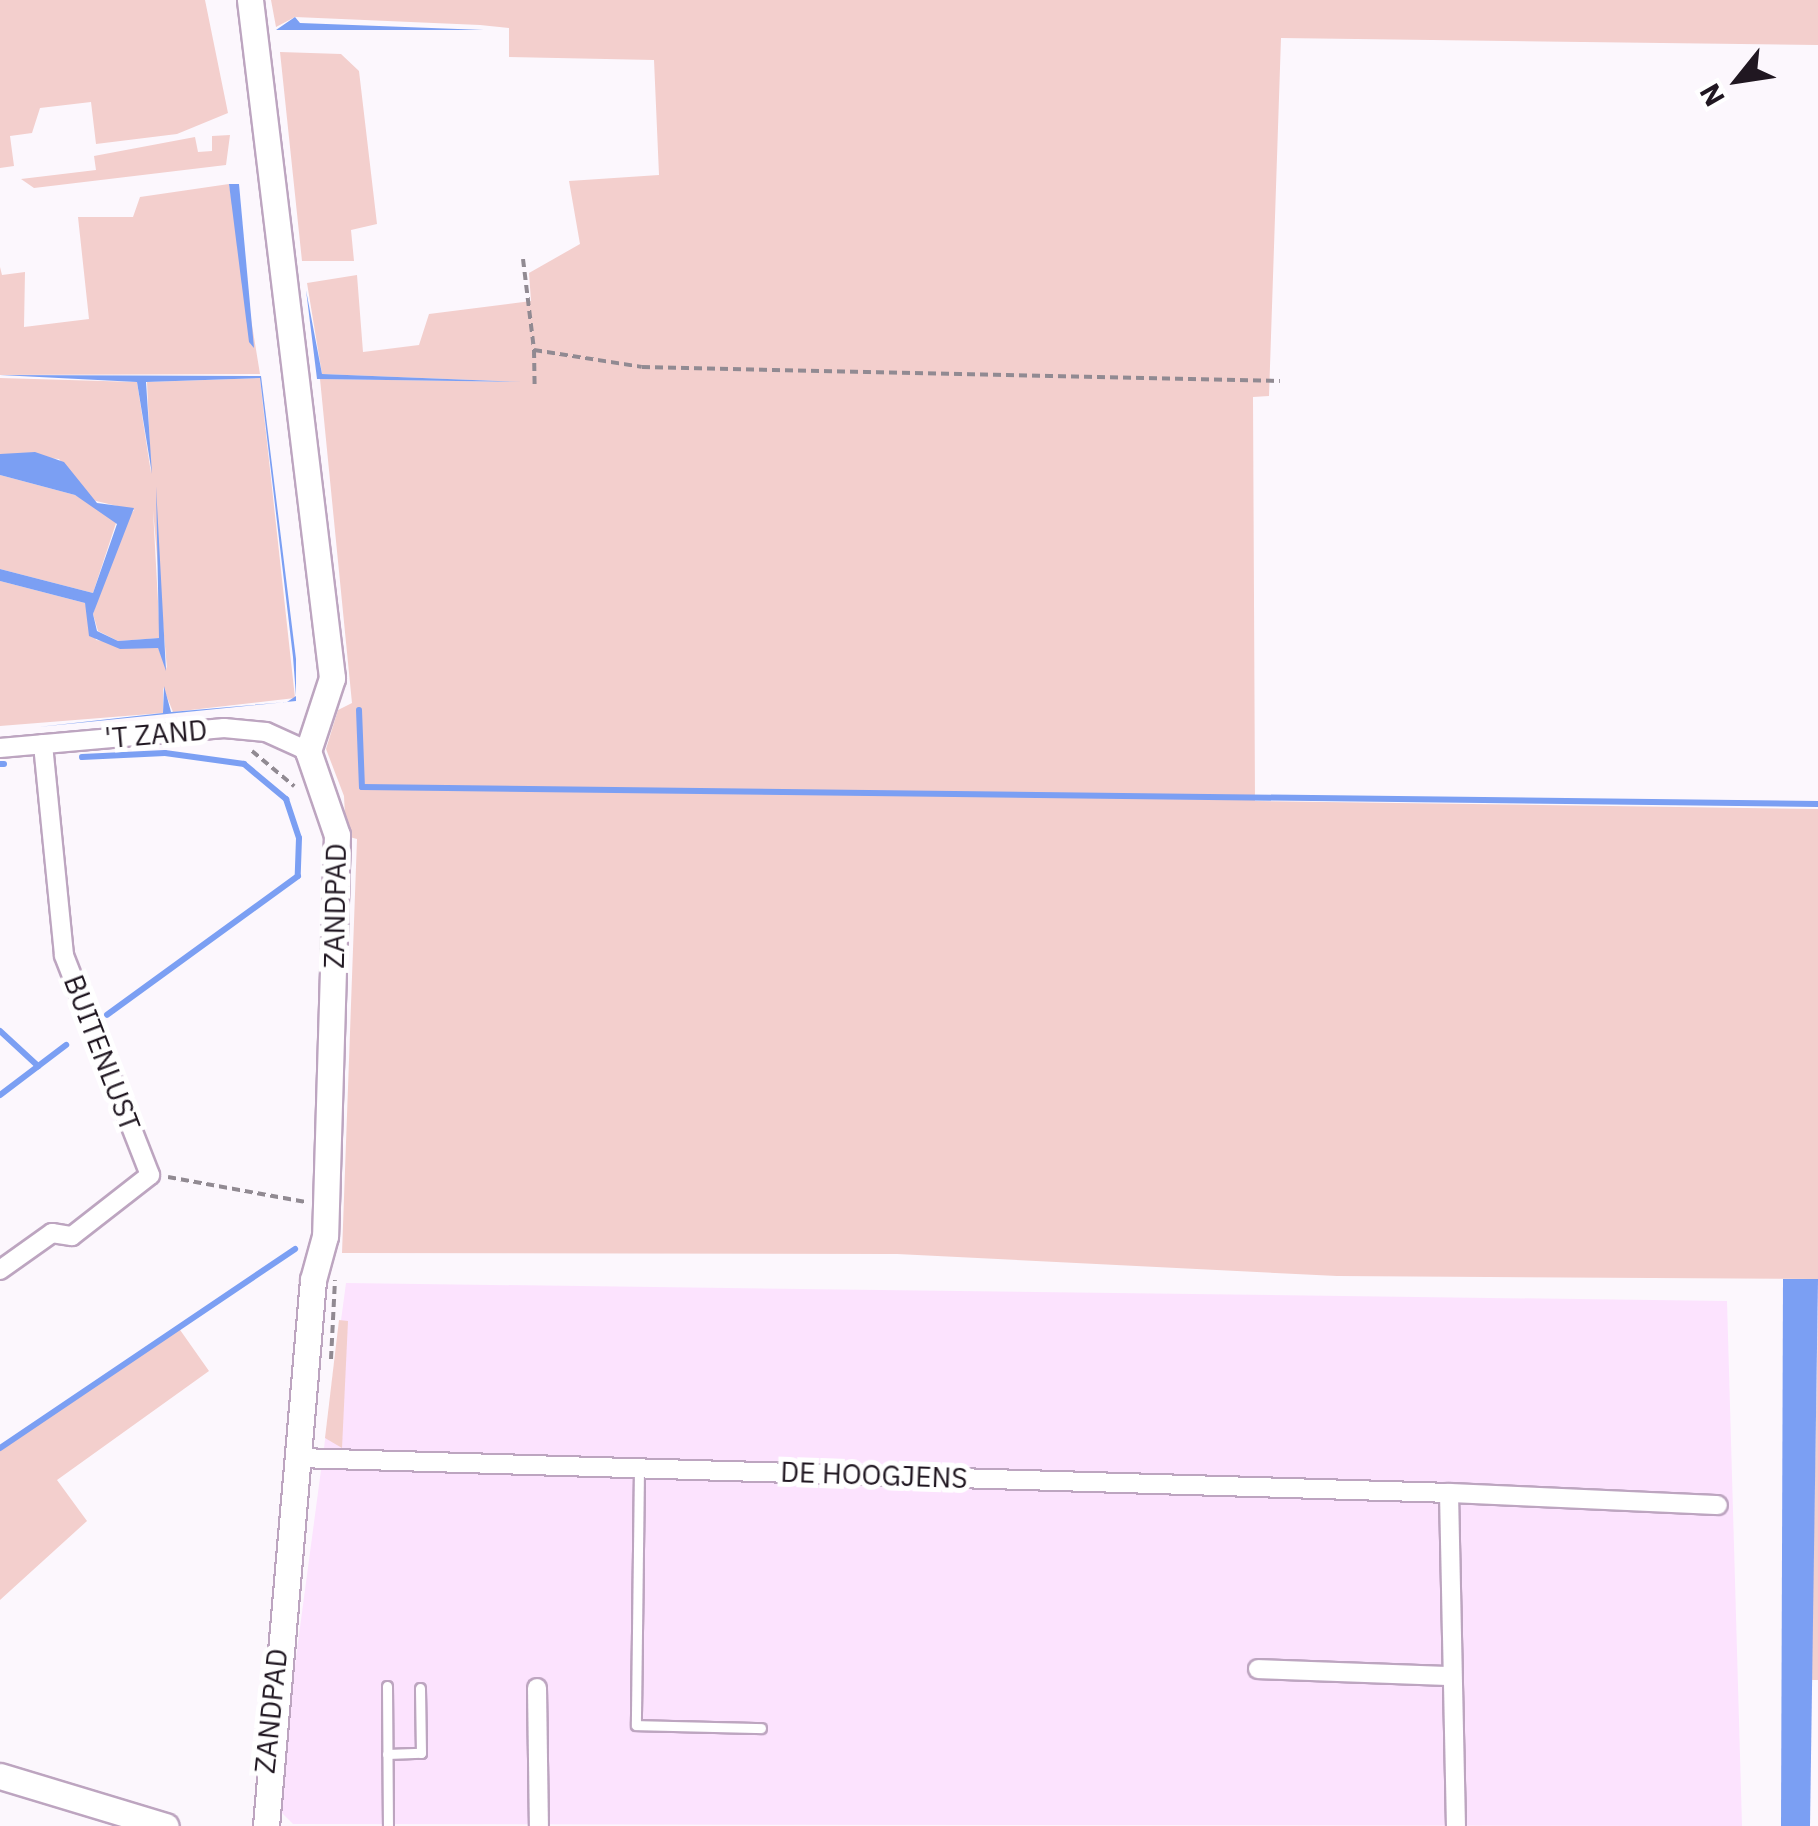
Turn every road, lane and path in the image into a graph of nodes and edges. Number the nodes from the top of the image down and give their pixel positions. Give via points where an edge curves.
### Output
1 (250, 0) edge
2 (522, 259) dead end
3 (534, 350) junction
4 (1280, 380) dead end
5 (535, 390) dead end
6 (43, 744) junction
7 (0, 748) edge
8 (308, 750) junction
9 (151, 1170) junction
10 (306, 1202) dead end
11 (0, 1270) edge
12 (299, 1458) junction
13 (639, 1468) junction
14 (1449, 1492) junction
15 (1718, 1504) dead end
16 (1258, 1669) dead end
17 (1452, 1676) junction
18 (388, 1686) dead end
19 (420, 1688) dead end
20 (537, 1688) dead end
21 (761, 1728) dead end
22 (387, 1754) junction
23 (0, 1776) edge
24 (261, 1825) edge
25 (166, 1826) edge
26 (388, 1826) edge
27 (539, 1826) edge
28 (1456, 1826) edge

1 - 8 street via 332,678
2 - 3 path
3 - 4 path via 642,367
3 - 5 path
6 - 7 street, 'T ZAND
6 - 8 street, 'T ZAND via 245,728
6 - 9 street, BUITENLUST via 64,956
8 - 12 street, ZANDPAD via 337,834 325,1236
9 - 10 path
9 - 11 street via 72,1236 52,1233
12 - 13 street, DE HOOGJENS
12 - 24 street, ZANDPAD
13 - 14 street, DE HOOGJENS
13 - 21 lane via 636,1725
14 - 15 street, DE HOOGJENS
14 - 17 street
16 - 17 street
17 - 28 street
18 - 22 lane
19 - 22 lane via 421,1753
20 - 27 street
22 - 26 lane
23 - 25 street

